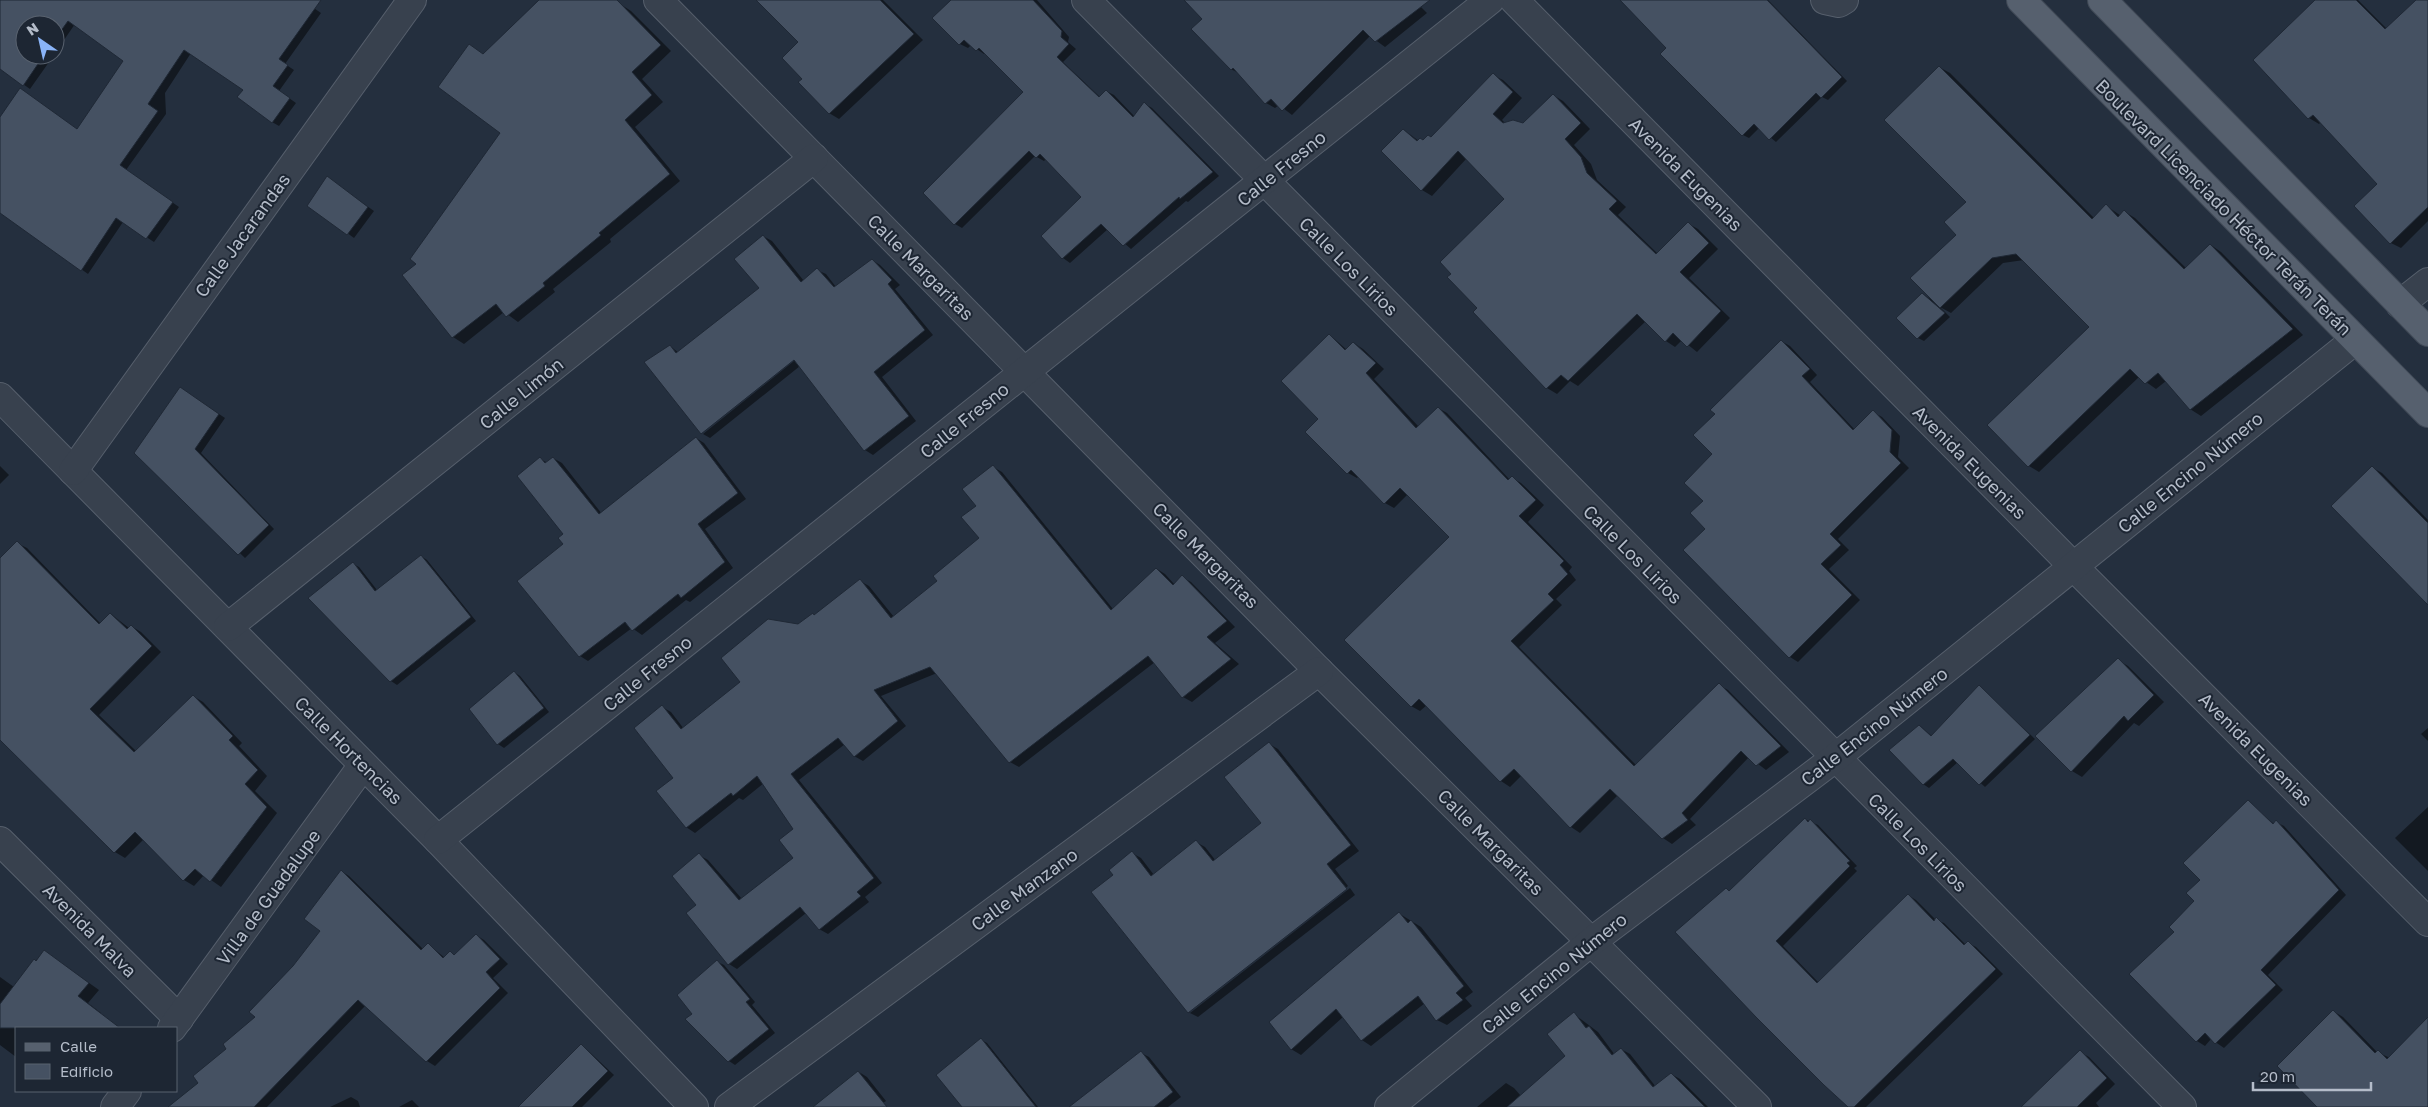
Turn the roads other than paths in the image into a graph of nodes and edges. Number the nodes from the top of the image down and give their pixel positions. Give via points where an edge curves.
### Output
1 (412, 0) edge
2 (658, 0) edge
3 (1086, 0) edge
4 (1490, 0) edge
5 (1514, 0) edge
6 (1825, 0) edge
7 (1844, 0) edge
8 (2021, 0) edge
9 (2102, 0) edge
10 (814, 158) junction
11 (1264, 181) junction
12 (2428, 282) edge
13 (2400, 304) junction
14 (2428, 332) edge
15 (2356, 340) junction
16 (1025, 372) junction
17 (0, 397) edge
18 (2428, 413) edge
19 (73, 471) junction
20 (2073, 566) junction
21 (228, 627) junction
22 (1319, 670) junction
23 (1835, 758) junction
24 (363, 765) junction
25 (438, 840) junction
26 (0, 841) edge
27 (2428, 922) edge
28 (1591, 942) junction
29 (176, 1024) edge
30 (126, 1092) edge
31 (115, 1107) edge
32 (694, 1107) edge
33 (729, 1107) edge
34 (1389, 1107) edge
35 (1757, 1107) edge
36 (2182, 1107) edge

1 - 19 street, Calle Jacarandas
2 - 10 street, Calle Margaritas
3 - 11 street, Calle Los Lirios
4 - 11 street, Calle Fresno
5 - 20 street, Avenida Eugenias
6 - 7 street via 1840,3
8 - 15 main road, Boulevard Licenciado Héctor Terán Terán
9 - 13 main road
10 - 16 street, Calle Margaritas
10 - 21 street, Calle Limón
11 - 16 street, Calle Fresno
11 - 23 street, Calle Los Lirios
12 - 13 street
13 - 14 main road
15 - 18 main road, Boulevard Licenciado Héctor Terán Terán
15 - 20 street, Calle Encino Número
16 - 22 street, Calle Margaritas
16 - 25 street, Calle Fresno
17 - 19 street, Calle Hortencias
19 - 21 street, Calle Hortencias
20 - 23 street, Calle Encino Número
20 - 27 street, Avenida Eugenias
21 - 24 street, Calle Hortencias
22 - 28 street, Calle Margaritas
22 - 33 street, Calle Manzano
23 - 28 street, Calle Encino Número
23 - 36 street, Calle Los Lirios
24 - 25 street, Calle Hortencias
24 - 29 street, Villa de Guadalupe
25 - 32 street, Calle Hortencias
26 - 29 street, Avenida Malva
28 - 34 street, Calle Encino Número
28 - 35 street, Calle Margaritas
30 - 31 street

